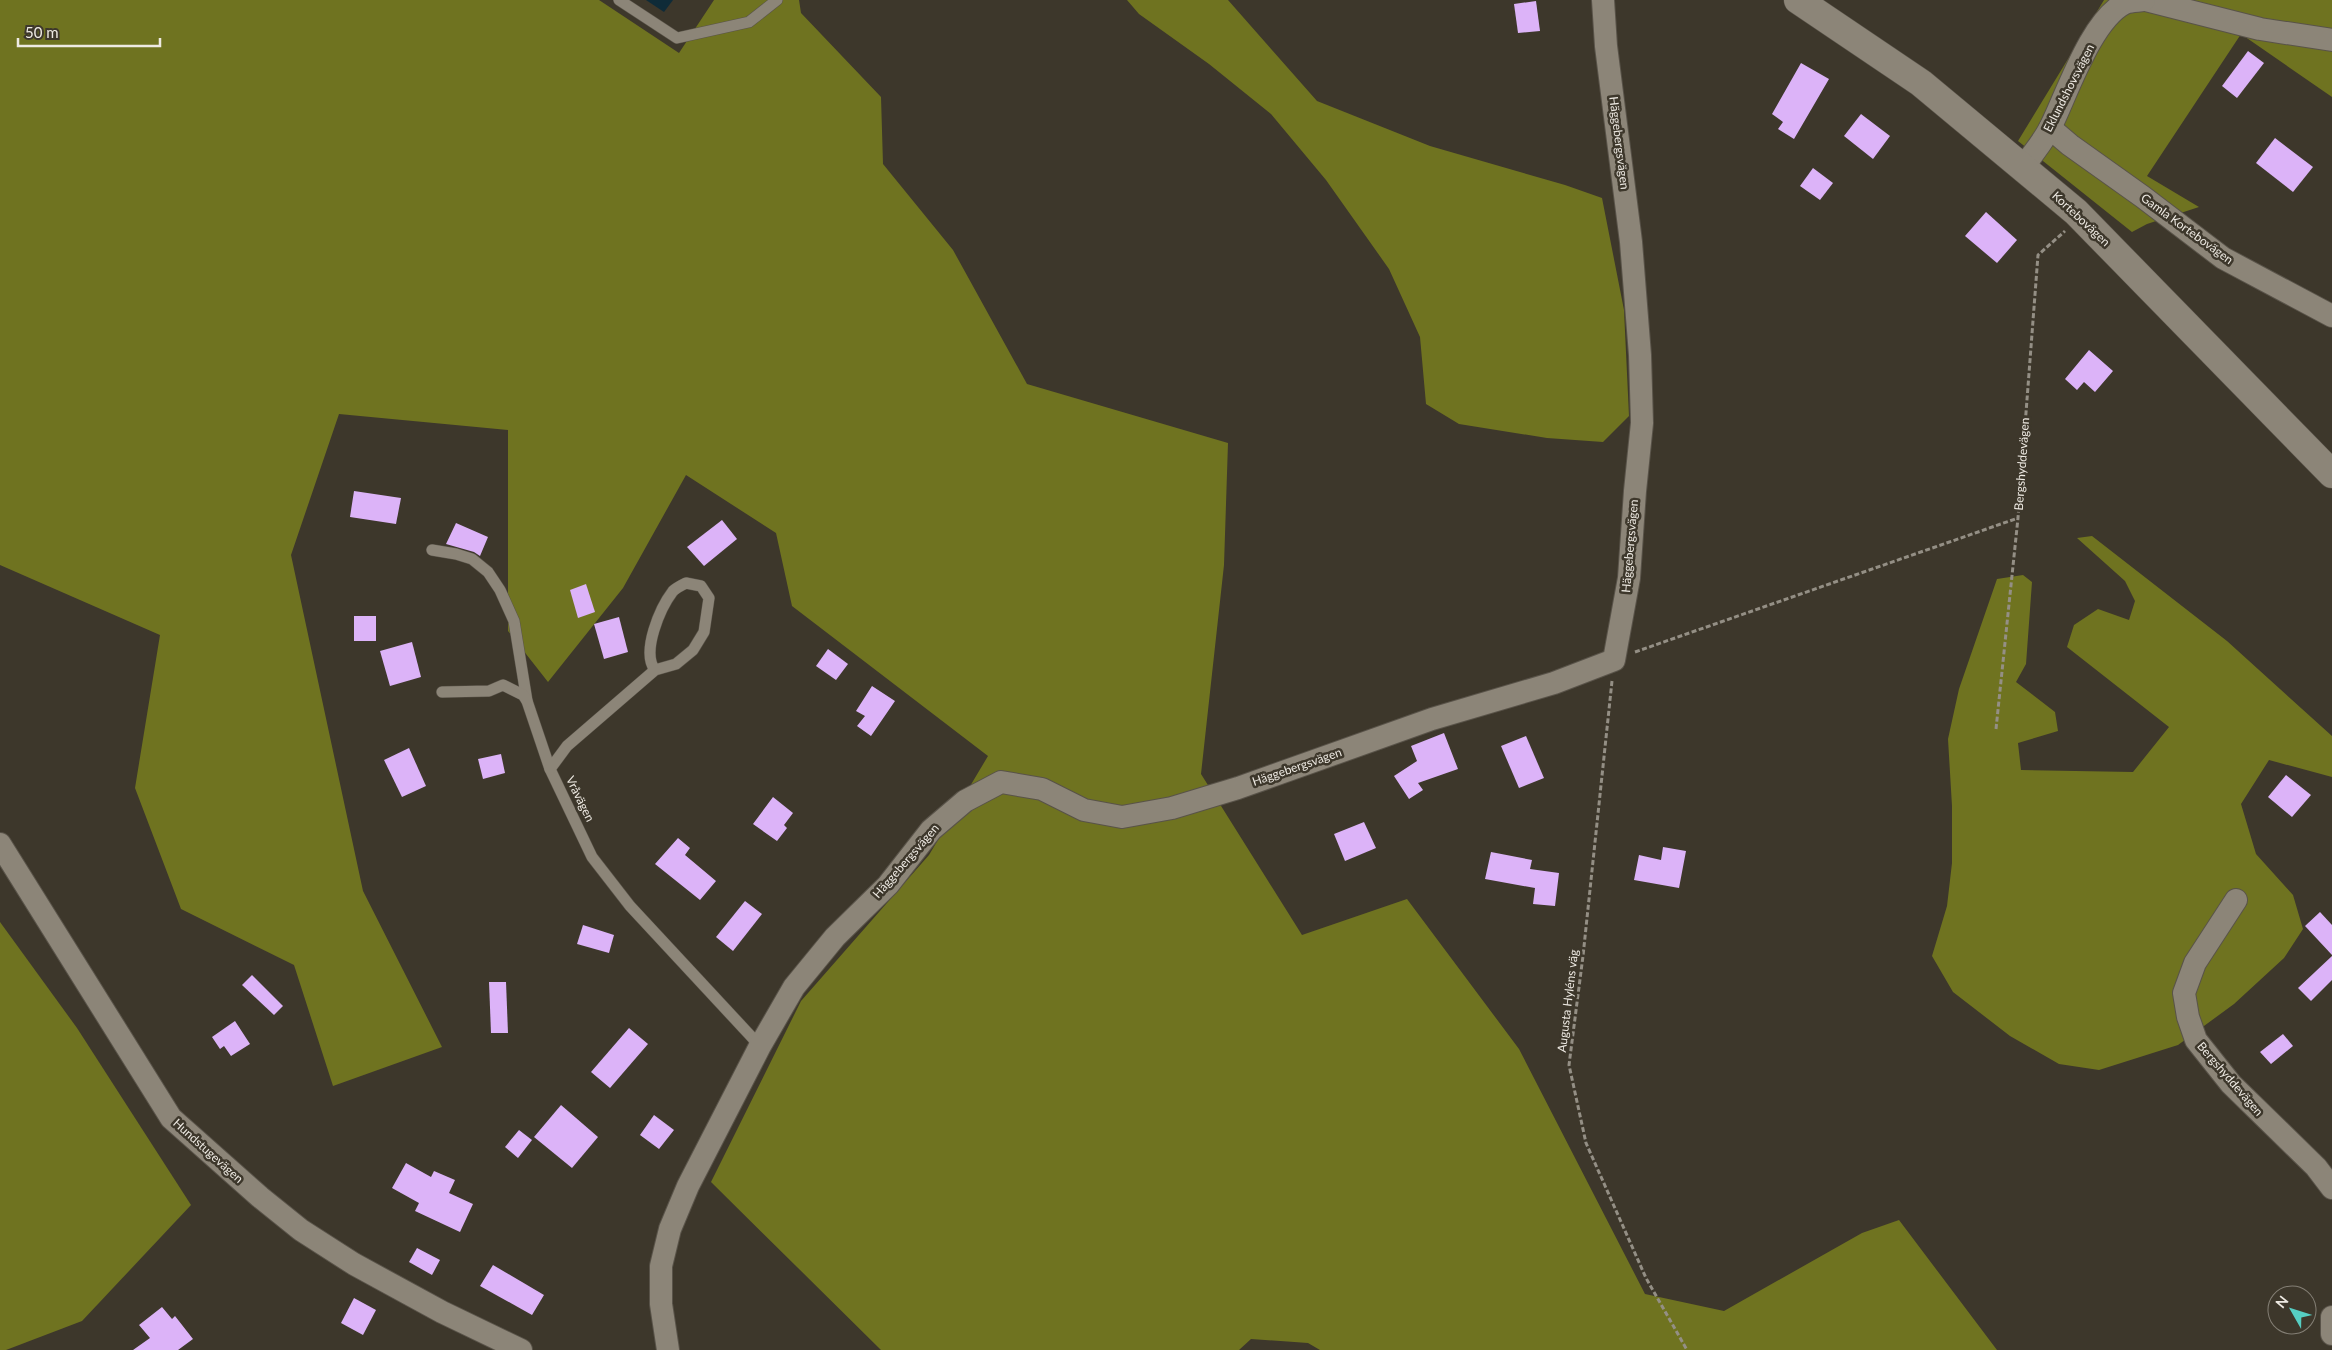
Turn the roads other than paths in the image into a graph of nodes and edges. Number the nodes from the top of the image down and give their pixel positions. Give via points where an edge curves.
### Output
1 (619, 0) edge
2 (777, 0) edge
3 (1603, 0) edge
4 (1798, 0) edge
5 (2145, 0) edge
6 (2332, 40) edge
7 (2050, 128) junction
8 (2023, 168) junction
9 (2332, 316) edge
10 (2332, 474) edge
11 (432, 550) dead end
12 (655, 670) junction
13 (442, 692) dead end
14 (527, 701) junction
15 (550, 769) junction
16 (0, 844) edge
17 (2236, 900) dead end
18 (760, 1046) junction
19 (2332, 1188) edge
20 (2332, 1317) edge
21 (2332, 1334) edge
22 (521, 1350) edge
23 (668, 1350) edge

1 - 2 lane via 677,38 749,22
3 - 18 street, Häggebergsvägen via 1631,242 1642,423 1629,578 1614,660 1554,683 1432,719 1172,808 1122,817 1084,810 1042,789 1001,782 965,802 931,830 888,885 835,937 794,987
4 - 8 street, Kortebovägen via 1921,83
5 - 6 street, Eklundshovsvägen via 2260,29
5 - 7 street, Eklundshovsvägen via 2126,3 2100,28 2077,67
7 - 8 street, Eklundshovsvägen
7 - 9 street, Gamla Kortebovägen via 2223,258
8 - 10 street, Kortebovägen via 2081,217
11 - 14 lane, Vråvägen via 472,559 488,572 500,590 514,622
12 - 12 lane via 676,664 693,650 704,632 709,598 701,586 686,583 674,590 656,623 649,651 650,664
12 - 15 lane via 567,746
13 - 14 lane via 489,691 503,685 523,695
14 - 15 lane, Vråvägen
15 - 18 lane, Vråvägen via 592,858 630,906
16 - 22 street, Hundstugevägen via 171,1118 260,1198 301,1230 354,1264
17 - 19 street, Bergshyddevägen via 2195,963 2184,992 2188,1017 2196,1040 2231,1084 2316,1167
18 - 23 street, Häggebergsvägen via 670,1228 661,1266 661,1304
20 - 21 street

